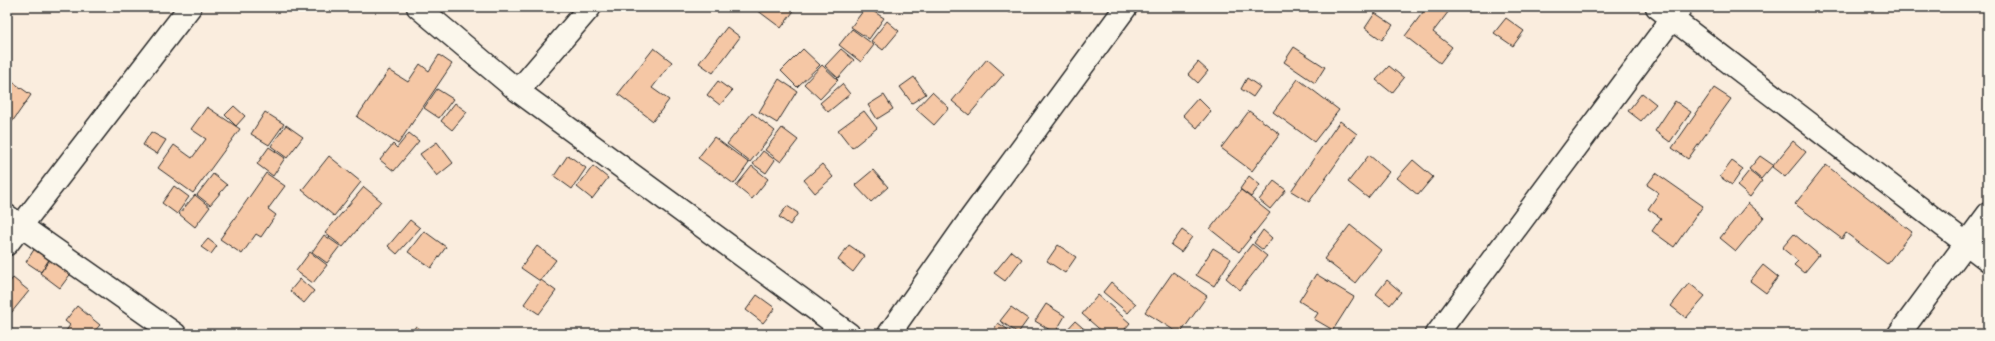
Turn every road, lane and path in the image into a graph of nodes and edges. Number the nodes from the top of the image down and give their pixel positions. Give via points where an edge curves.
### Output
1 (190, 7) edge
2 (418, 7) edge
3 (590, 7) edge
4 (1126, 7) edge
5 (1670, 11) edge
6 (518, 90) junction
7 (1988, 214) edge
8 (14, 221) edge
9 (7, 244) edge
10 (1966, 244) junction
11 (1988, 260) edge
12 (175, 334) edge
13 (849, 334) edge
14 (889, 334) edge
15 (1437, 334) edge
16 (1899, 334) edge

1 - 8 street
2 - 6 street
3 - 6 street
4 - 14 street
5 - 10 street
5 - 15 street
6 - 13 street
7 - 10 street
8 - 9 street
8 - 12 street
10 - 11 street
10 - 16 street

